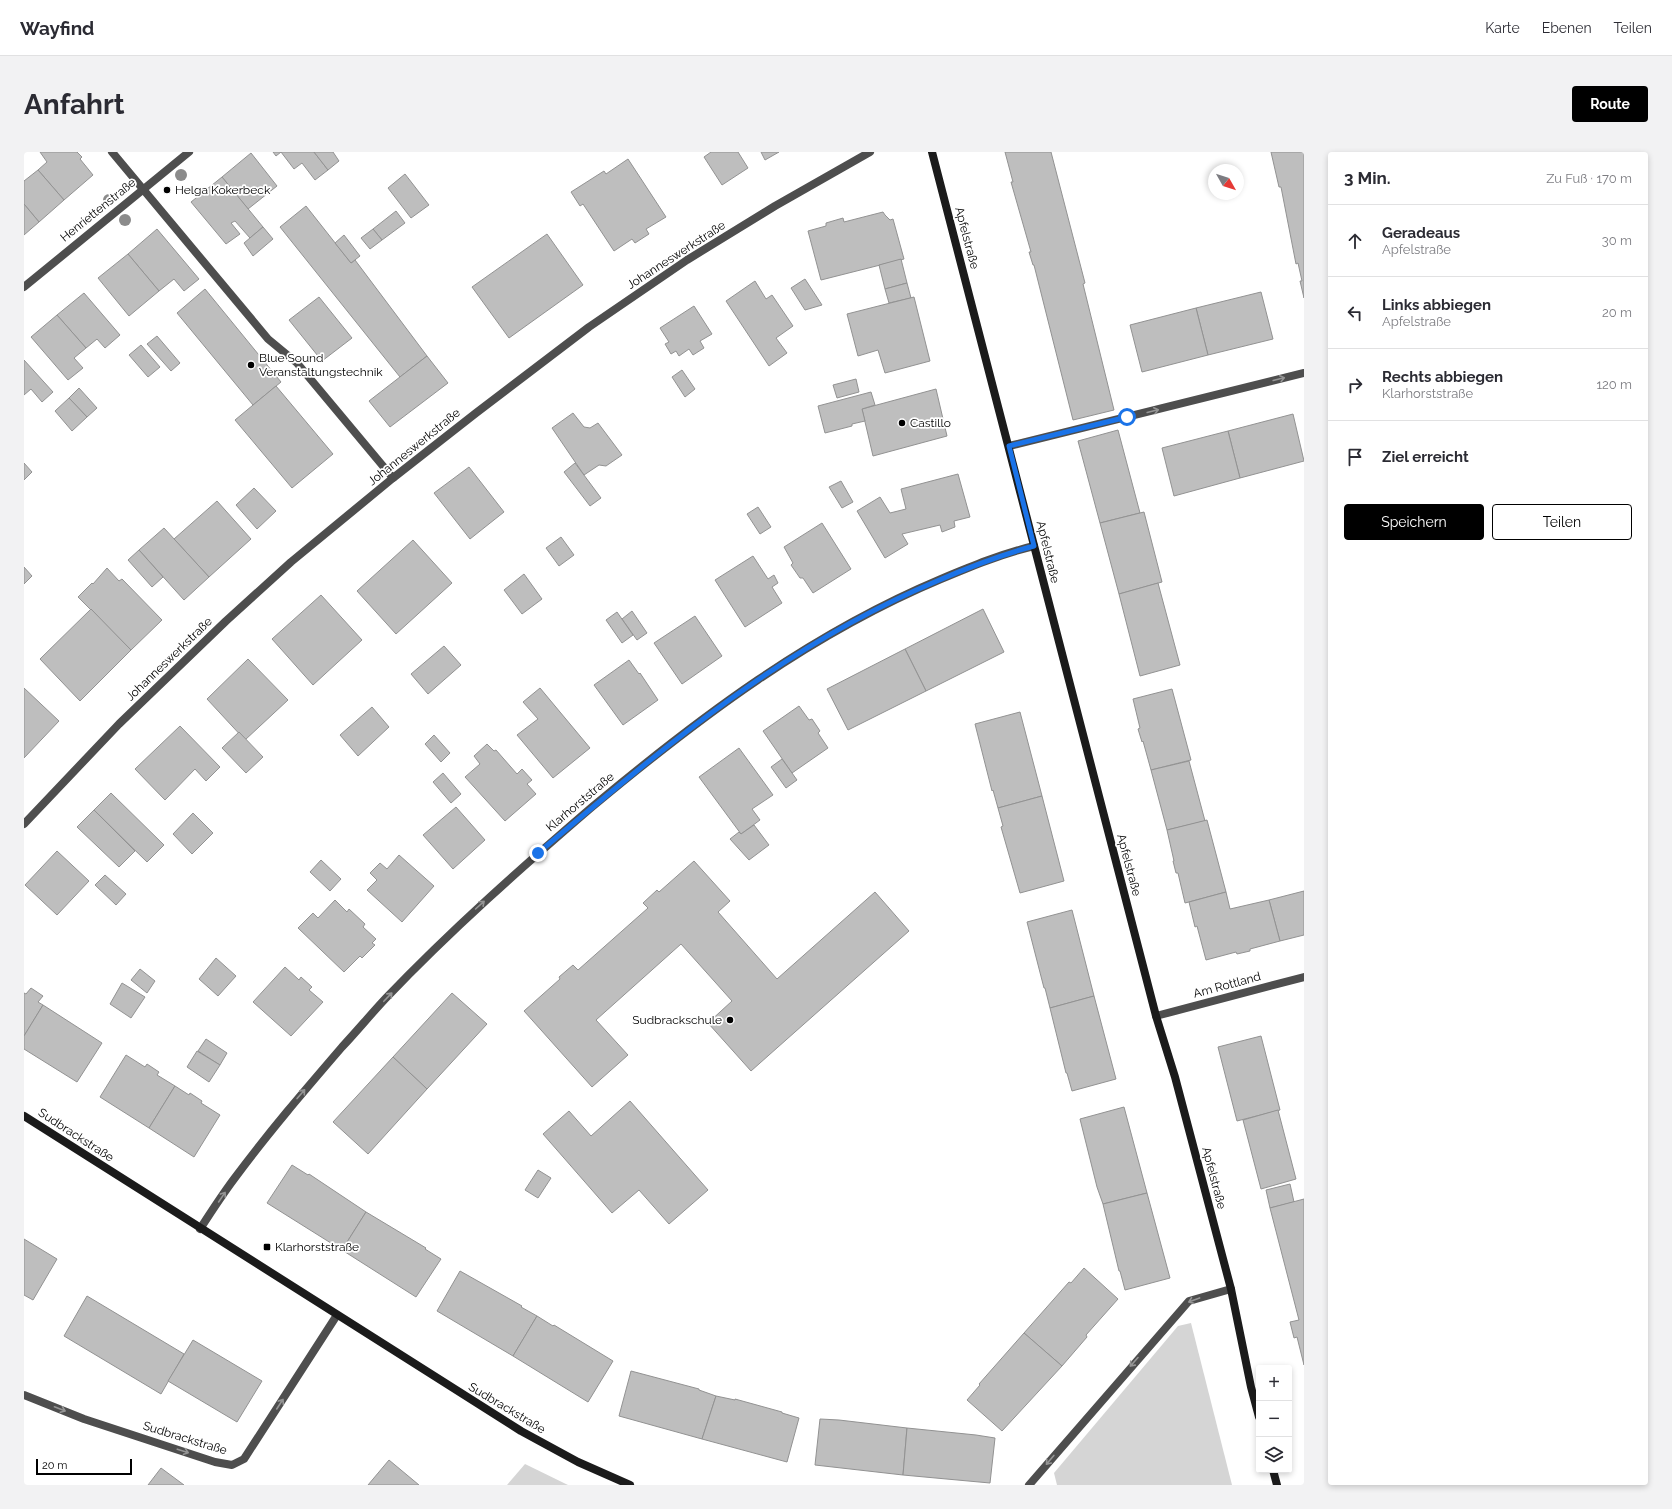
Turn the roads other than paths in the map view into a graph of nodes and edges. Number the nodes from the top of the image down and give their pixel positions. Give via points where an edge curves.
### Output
1 (112, 152) edge
2 (189, 152) edge
3 (870, 152) edge
4 (932, 152) edge
5 (142, 189) junction
6 (24, 287) edge
7 (1304, 373) edge
8 (1009, 446) junction
9 (393, 478) junction
10 (1034, 546) junction
11 (24, 824) edge
12 (1304, 977) edge
13 (1156, 1016) junction
14 (24, 1116) edge
15 (200, 1229) junction
16 (1231, 1290) junction
17 (338, 1315) junction
18 (24, 1395) edge
19 (1256, 1406) edge
20 (1274, 1473) edge
21 (630, 1485) edge
22 (1029, 1485) edge
23 (1277, 1485) edge

1 - 5 street
2 - 5 street, Henriettenstraße
3 - 9 street, Johanneswerkstraße via 673,269 589,327
4 - 8 street, Apfelstraße
5 - 6 street, Henriettenstraße
5 - 9 street via 268,339 297,363
8 -> 7 street
8 - 10 street, Apfelstraße
9 - 11 street, Johanneswerkstraße via 291,562 226,621 119,724
10 - 13 street, Apfelstraße
15 -> 10 street, Klarhorststraße via 234,1179 298,1097 385,999 479,906 642,765 801,650 912,591 986,560
12 - 13 street, Am Rottland
13 - 16 street, Apfelstraße via 1175,1077
14 - 15 street, Sudbrackstraße
15 - 17 street, Sudbrackstraße
16 - 19 street, Apfelstraße
16 -> 22 street via 1189,1301
18 -> 17 street, Sudbrackstraße via 84,1418 215,1462 232,1465 244,1459
17 - 21 street, Sudbrackstraße via 521,1431 578,1462
20 - 23 street

